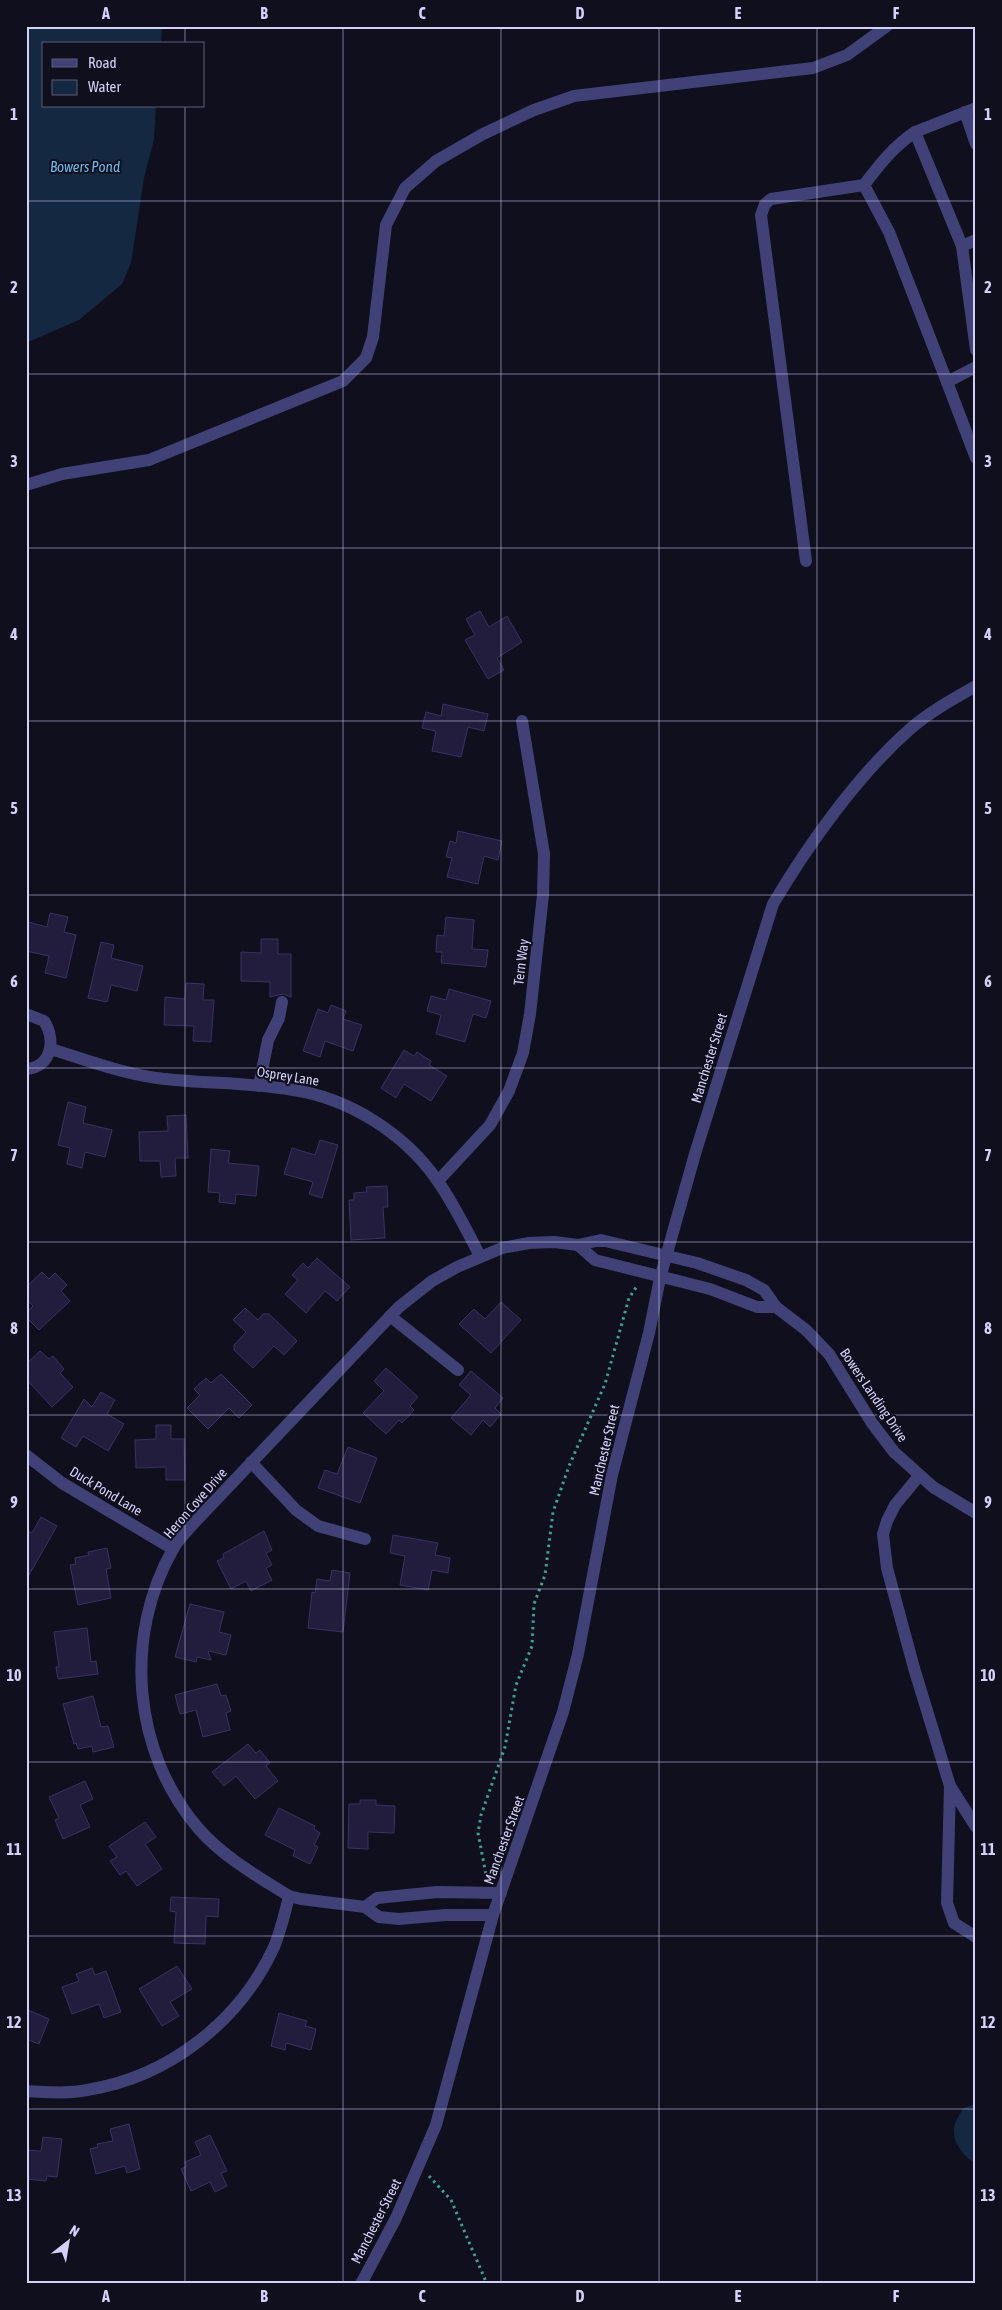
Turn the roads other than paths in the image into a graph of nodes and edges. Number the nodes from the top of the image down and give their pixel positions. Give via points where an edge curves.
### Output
1 (887, 26) edge
2 (970, 110) edge
3 (915, 132) junction
4 (976, 144) edge
5 (864, 185) junction
6 (976, 240) edge
7 (962, 246) junction
8 (976, 350) edge
9 (976, 367) edge
10 (947, 382) junction
11 (976, 458) edge
12 (26, 486) edge
13 (806, 561) dead end
14 (976, 686) edge
15 (522, 720) dead end
16 (282, 1002) dead end
17 (26, 1014) edge
18 (51, 1049) junction
19 (26, 1069) edge
20 (259, 1086) junction
21 (438, 1180) junction
22 (578, 1245) junction
23 (666, 1254) junction
24 (480, 1256) junction
25 (660, 1278) junction
26 (776, 1308) junction
27 (390, 1316) junction
28 (458, 1370) dead end
29 (26, 1455) edge
30 (251, 1462) junction
31 (919, 1476) junction
32 (976, 1513) edge
33 (365, 1538) dead end
34 (173, 1549) junction
35 (950, 1786) junction
36 (976, 1827) edge
37 (501, 1893) junction
38 (289, 1896) junction
39 (365, 1907) junction
40 (493, 1915) junction
41 (976, 1936) edge
42 (26, 2091) edge
43 (360, 2284) edge

1 - 12 street via 847,55 813,68 574,96 483,134 436,161 405,188 386,225 373,337 366,358 342,381 149,460 62,474
2 - 3 street
2 - 4 street
3 - 5 street via 885,156
3 - 7 street
5 - 10 street via 889,232
5 - 13 street via 772,199 764,204 761,215
6 - 7 street
7 - 8 street
9 - 10 street
10 - 11 street
14 - 23 street, Manchester Street via 910,729 880,758 794,869 773,904
15 - 21 street, Tern Way via 544,854 540,935 523,1053 509,1091 490,1125
16 - 20 street via 279,1018 268,1040
17 - 18 street via 44,1022 52,1039
18 - 19 street via 40,1065
18 - 20 street, Osprey Lane via 155,1078
20 - 21 street, Osprey Lane via 314,1094 352,1109 402,1142
21 - 24 street, Osprey Lane
22 - 23 street, Heron Cove Drive via 601,1240
22 - 24 street, Heron Cove Drive via 529,1243
22 - 25 street via 595,1260
23 - 25 street, Manchester Street
23 - 26 street, Bowers Landing Drive via 746,1280 764,1290
24 - 27 street, Heron Cove Drive via 432,1281
25 - 26 street via 710,1289 757,1308
25 - 37 street, Manchester Street via 612,1476 566,1702
26 - 31 street, Bowers Landing Drive via 818,1342 839,1368 876,1429
27 - 28 street
27 - 30 street, Heron Cove Drive
29 - 34 street, Duck Pond Lane via 62,1483
30 - 33 street via 296,1510 318,1526
30 - 34 street, Heron Cove Drive
31 - 32 street, Bowers Landing Drive
31 - 35 street via 895,1505 887,1521 883,1534 884,1548 914,1668
34 - 38 street, Heron Cove Drive via 151,1601 142,1641 141,1682 145,1721 157,1760 174,1796 198,1828 228,1856
35 - 36 street
35 - 41 street via 947,1903 954,1923
37 - 39 street via 446,1892 377,1898
37 - 40 street, Manchester Street
38 - 39 street, Heron Cove Drive
38 - 42 street via 274,1947 255,1982 231,2013 202,2040 168,2062 114,2084 87,2091
39 - 40 street, Heron Cove Drive via 379,1917 399,1919 454,1914
40 - 43 street, Manchester Street via 436,2125 396,2218

